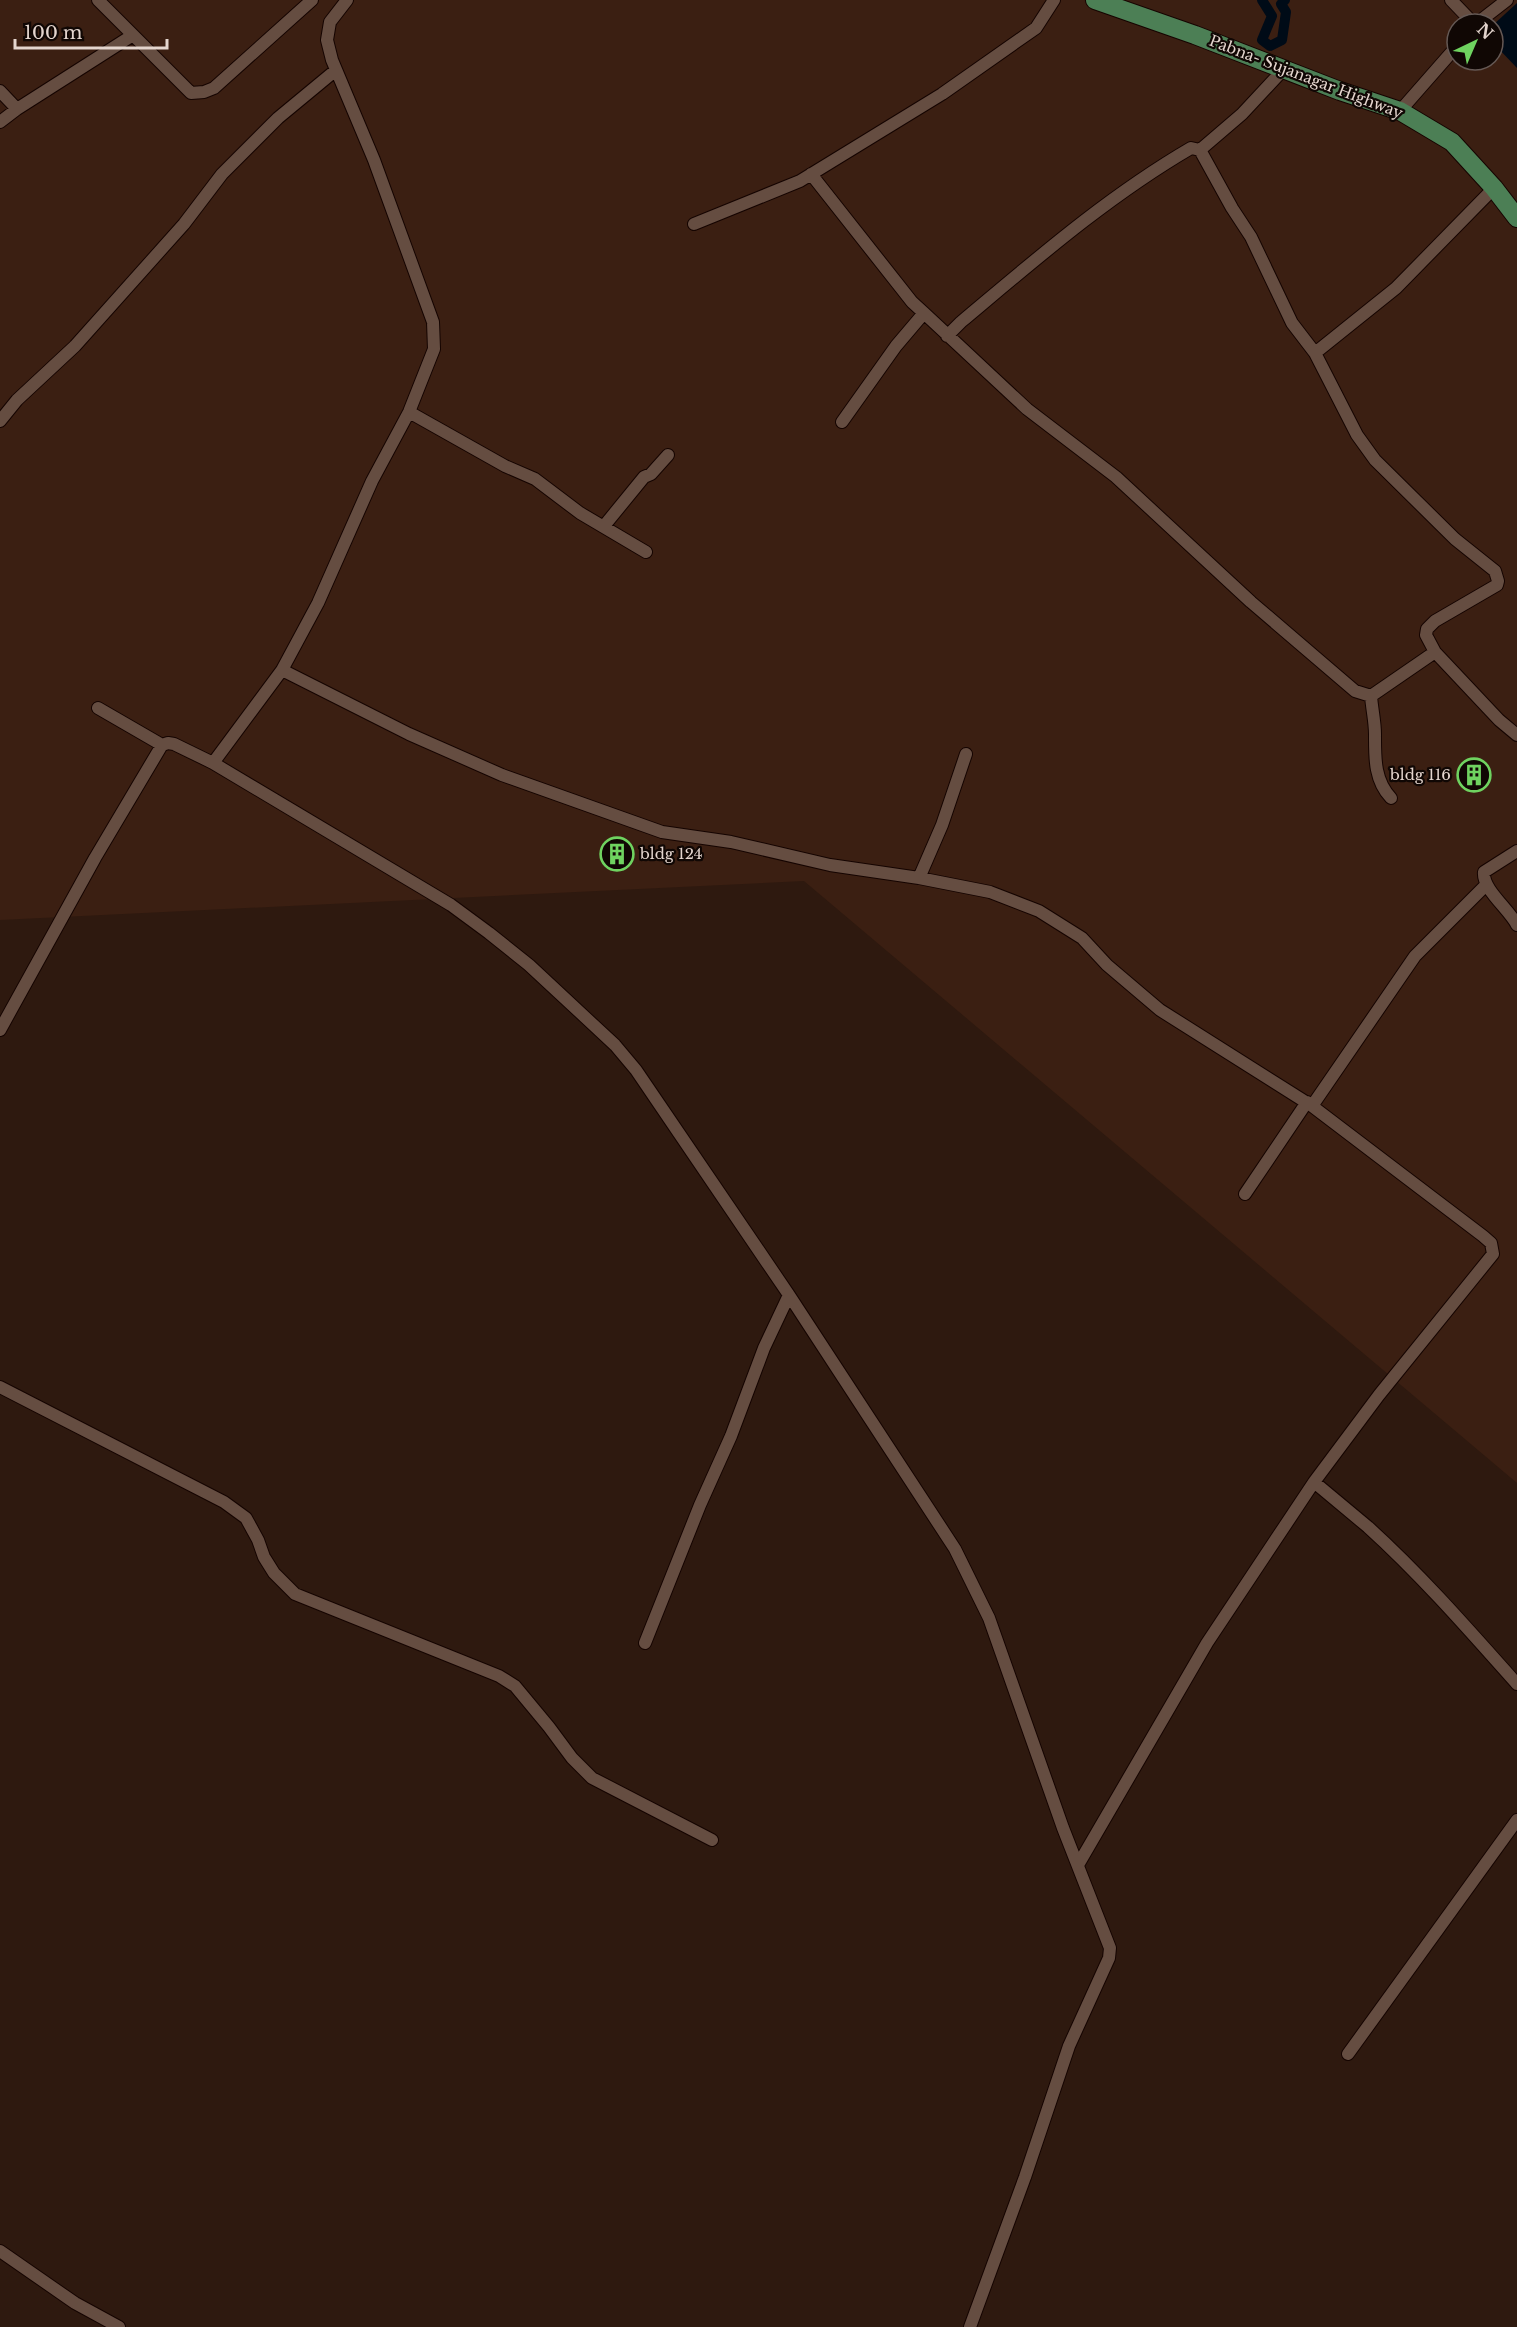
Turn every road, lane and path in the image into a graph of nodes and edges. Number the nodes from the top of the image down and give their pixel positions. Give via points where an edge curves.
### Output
1 (98, 0) edge
2 (312, 0) edge
3 (347, 0) edge
4 (1054, 0) edge
5 (1095, 0) edge
6 (1451, 0) edge
7 (1507, 0) edge
8 (1463, 12) edge
9 (1491, 12) edge
10 (133, 35) junction
11 (1445, 60) edge
12 (336, 70) junction
13 (1283, 70) junction
14 (0, 91) edge
15 (17, 109) junction
16 (1400, 111) junction
17 (0, 122) edge
18 (1200, 150) junction
19 (811, 174) junction
20 (1494, 188) junction
21 (1517, 218) edge
22 (694, 224) dead end
23 (924, 313) junction
24 (948, 336) junction
25 (1315, 353) junction
26 (409, 412) junction
27 (0, 421) edge
28 (842, 422) dead end
29 (668, 455) dead end
30 (604, 526) junction
31 (646, 552) dead end
32 (1435, 652) junction
33 (282, 670) junction
34 (1371, 696) junction
35 (98, 708) dead end
36 (1517, 735) edge
37 (162, 745) junction
38 (966, 754) dead end
39 (213, 763) junction
40 (1391, 798) dead end
41 (1517, 851) edge
42 (919, 878) junction
43 (1486, 885) junction
44 (1517, 925) edge
45 (0, 1030) edge
46 (1310, 1104) junction
47 (1245, 1194) dead end
48 (789, 1295) junction
49 (0, 1387) edge
50 (1314, 1482) junction
51 (645, 1643) dead end
52 (1517, 1684) edge
53 (1517, 1820) edge
54 (712, 1839) dead end
55 (1078, 1865) junction
56 (1348, 2054) dead end
57 (0, 2251) edge
58 (119, 2327) edge
59 (970, 2327) edge

1 - 10 street
2 - 10 street via 214,88 204,92 191,93
3 - 12 street via 330,22 327,40
4 - 19 street via 1036,28 942,94
5 - 13 main road, Pabna- Sujanagar Highway
6 - 8 street
7 - 9 street
10 - 15 street
11 - 16 street
12 - 26 street via 374,160 433,322 434,349
12 - 27 street via 278,118 222,174 184,224 75,346 16,400
13 - 16 main road, Pabna- Sujanagar Highway
13 - 18 street via 1242,114
14 - 15 street
15 - 17 street
16 - 20 main road, Pabna- Sujanagar Highway via 1452,142
18 - 24 street via 1191,148 1174,158 1092,214
18 - 25 street via 1251,237 1292,323
19 - 22 street
19 - 23 street
20 - 21 main road, Pabna- Sujanagar Highway
20 - 25 street via 1396,288
23 - 24 street
23 - 28 street
24 - 34 street via 1027,409 1116,477 1251,602 1355,691
25 - 32 street via 1357,435 1375,460 1455,539 1495,571 1497,585 1427,629
26 - 30 street via 535,479
26 - 33 street
29 - 30 street via 644,477
30 - 31 street
32 - 34 street
32 - 36 street
33 - 39 street
33 - 42 street via 409,734 502,775 662,832
34 - 40 street via 1374,759
35 - 37 street
37 - 39 street via 174,744
37 - 45 street
38 - 42 street
39 - 48 street via 451,906 529,965 615,1045 636,1070
41 - 43 street via 1484,872
42 - 46 street via 990,892 1039,910 1082,938 1160,1010
43 - 44 street
43 - 46 street via 1415,956
46 - 47 street
46 - 50 street via 1484,1236 1491,1243 1493,1254
48 - 51 street
48 - 55 street via 954,1549 984,1608
49 - 54 street via 224,1502 246,1518 274,1573 295,1594 500,1676 514,1686 592,1778
50 - 52 street via 1369,1528
50 - 55 street via 1207,1643
53 - 56 street
55 - 59 street via 1110,1953 1069,2046
57 - 58 street via 75,2303

